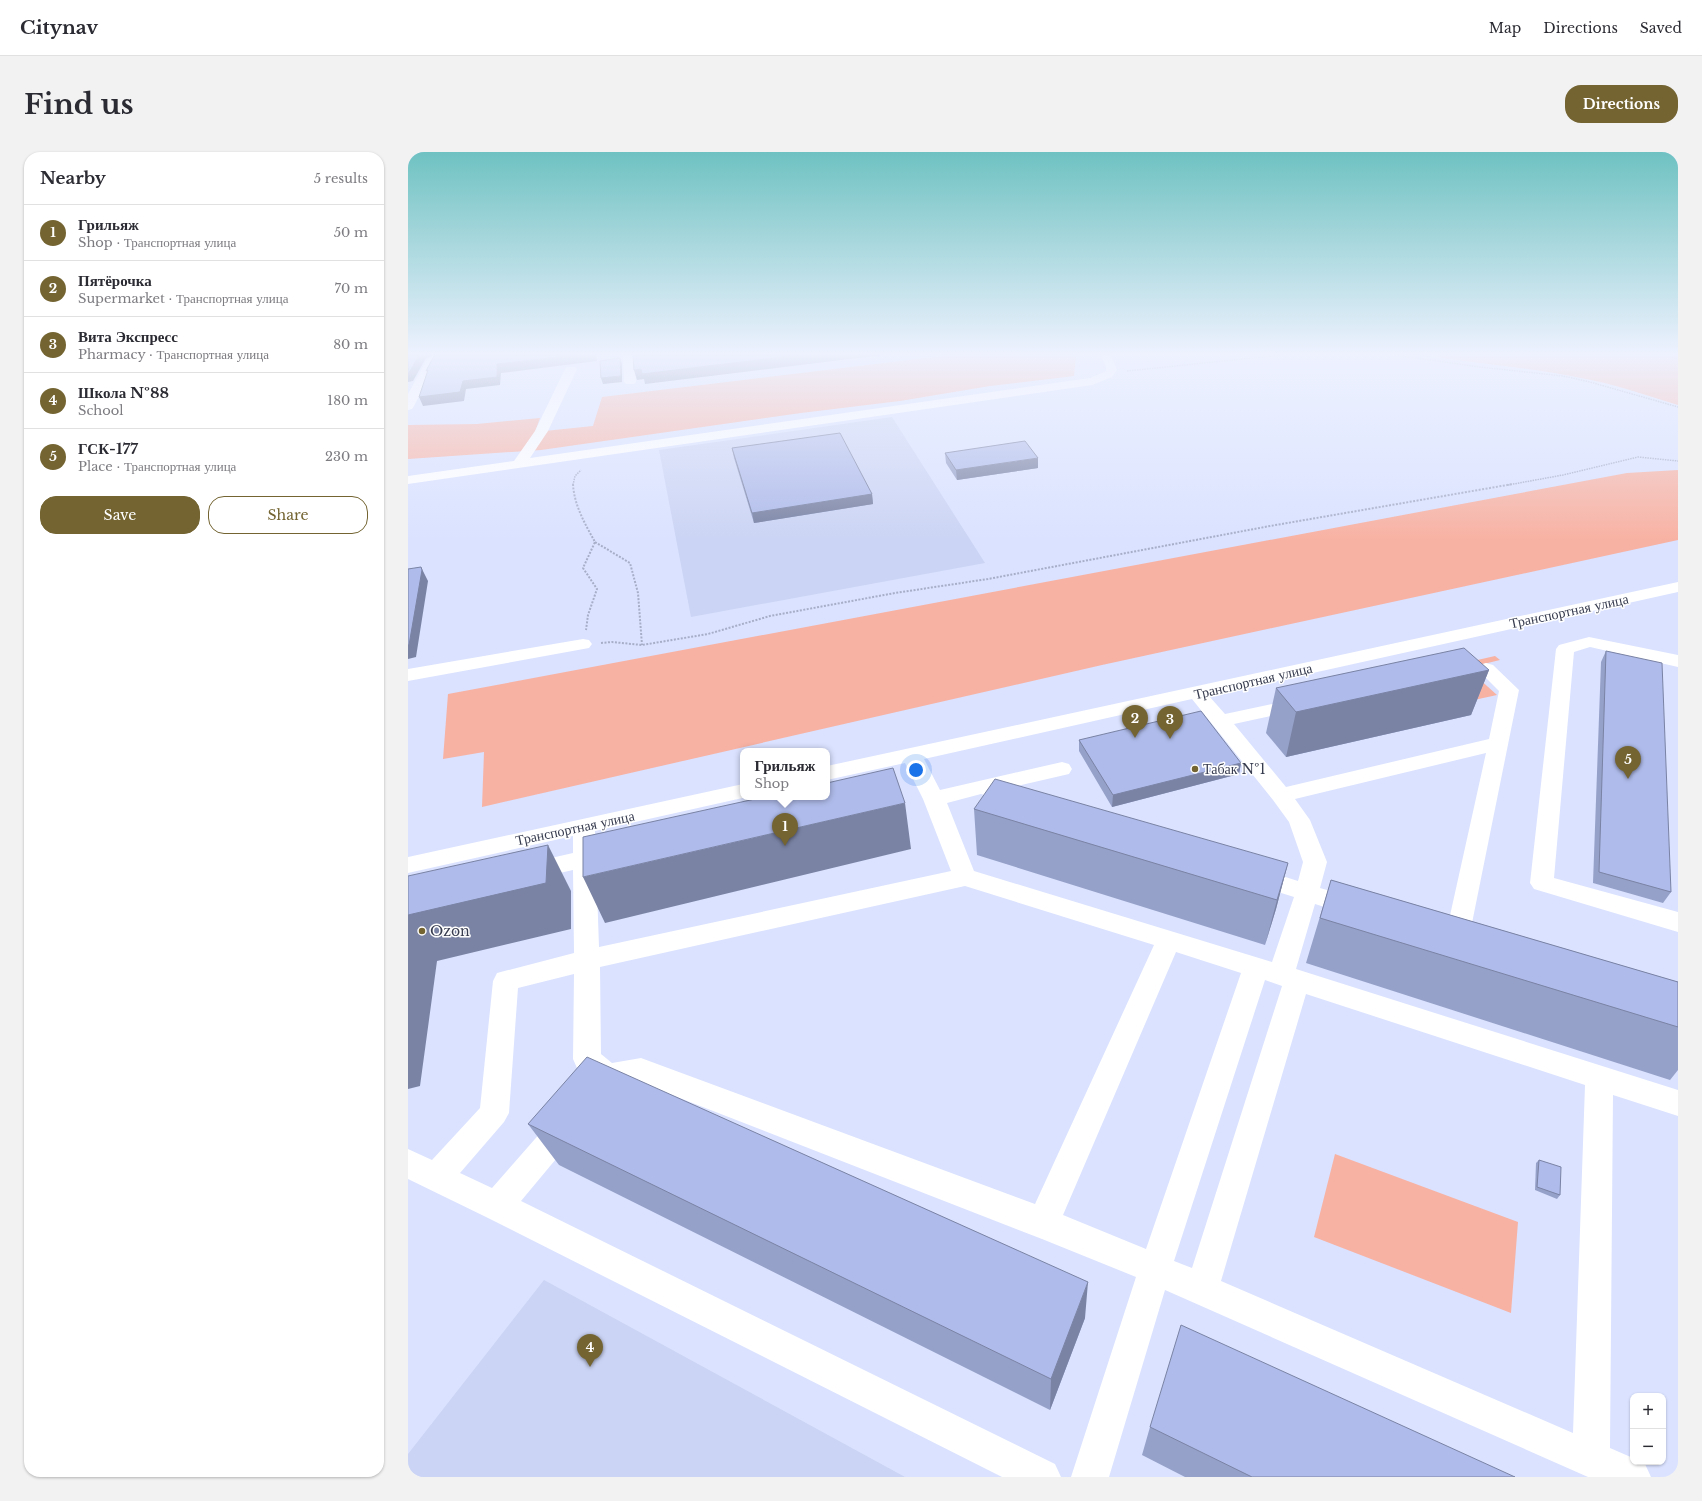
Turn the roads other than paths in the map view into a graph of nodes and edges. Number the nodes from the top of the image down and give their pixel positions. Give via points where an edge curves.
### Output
1 (549, 417) edge
2 (846, 417) edge
3 (518, 464) junction
4 (408, 480) edge
5 (1678, 587) edge
6 (583, 644) road end
7 (1678, 661) edge
8 (1486, 669) edge
9 (408, 675) edge
10 (1197, 693) junction
11 (1319, 700) edge
12 (1221, 721) junction
13 (1498, 743) junction
14 (912, 755) junction
15 (1062, 768) dead end
16 (830, 772) edge
17 (982, 787) junction
18 (740, 792) edge
19 (1281, 795) junction
20 (934, 799) junction
21 (1034, 804) edge
22 (584, 826) junction
23 (585, 859) junction
24 (408, 864) edge
25 (1234, 870) edge
26 (508, 875) edge
27 (965, 877) junction
28 (1307, 893) junction
29 (1375, 913) edge
30 (1678, 922) edge
31 (1435, 931) edge
32 (1457, 938) junction
33 (1169, 940) junction
34 (1480, 945) edge
35 (587, 960) junction
36 (1278, 974) junction
37 (607, 1076) junction
38 (1599, 1078) junction
39 (1678, 1103) edge
40 (422, 1171) edge
41 (497, 1206) junction
42 (1043, 1223) junction
43 (1155, 1269) junction
44 (1202, 1290) junction
45 (1591, 1459) junction
46 (1042, 1477) edge
47 (1090, 1477) edge
48 (1632, 1477) edge

1 - 3 street via 537,441
2 - 3 street
3 - 4 street
5 - 10 street, Транспортная улица
6 - 9 street
7 - 30 street via 1589,642 1565,649 1542,883
8 - 13 street via 1509,690
10 - 12 street
10 - 14 street, Транспортная улица
11 - 12 street
12 - 19 street
13 - 19 street
13 - 32 street
14 - 16 street, Транспортная улица
14 - 20 street
15 - 17 street
17 - 20 street
17 - 21 street
18 - 22 street, Транспортная улица
19 - 28 street via 1299,820 1315,862
20 - 27 street
22 - 23 street
22 - 24 street, Транспортная улица
23 - 26 street
23 - 35 street
25 - 28 street
27 - 33 street
27 - 35 street
28 - 29 street
28 - 36 street
31 - 32 street
32 - 34 street
33 - 36 street
33 - 42 street
35 - 37 street via 587,1059
35 - 40 street via 506,981 494,1113
36 - 38 street
36 - 43 street
36 - 44 street
37 - 41 street
37 - 42 street via 641,1070
38 - 39 street
38 - 45 street
40 - 41 street
41 - 46 street
42 - 43 street
43 - 44 street
43 - 47 street
44 - 45 street
45 - 48 street

